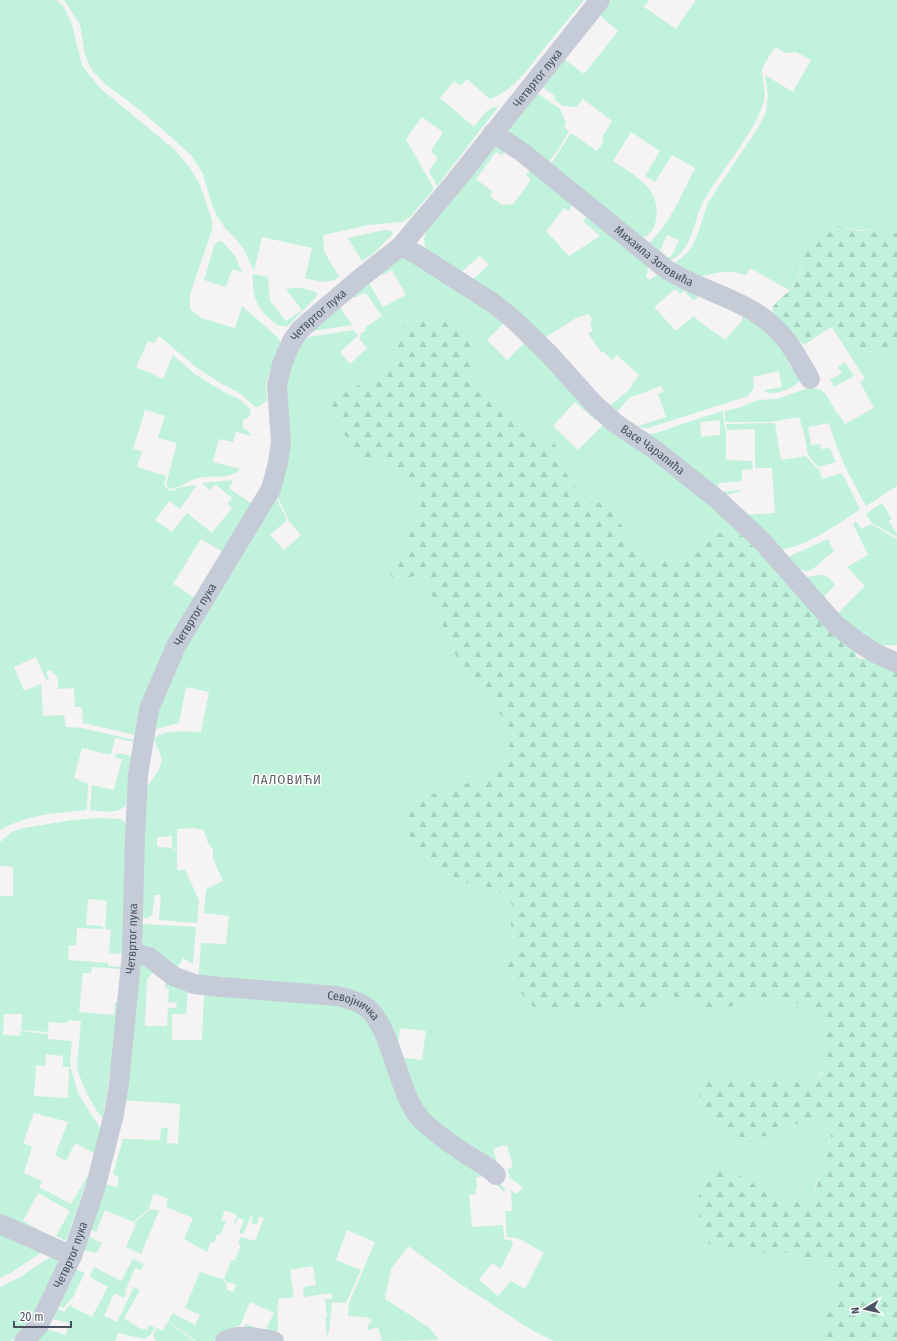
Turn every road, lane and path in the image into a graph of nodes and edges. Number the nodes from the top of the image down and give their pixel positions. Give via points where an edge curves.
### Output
1 (600, 0) edge
2 (493, 133) junction
3 (401, 246) junction
4 (810, 379) dead end
5 (897, 663) edge
6 (132, 953) junction
7 (496, 1175) dead end
8 (0, 1224) edge
9 (72, 1256) junction
10 (24, 1341) edge
11 (225, 1341) edge
12 (274, 1341) edge

1 - 2 street, Четвртог пука
2 - 3 street, Четвртог пука
2 - 4 street, Михаила Зотовића via 522,152 666,269 730,299 772,325 784,337
3 - 5 street, Васе Чарапића via 493,303 513,319 615,423 655,450 718,500 760,540 836,624 858,642
3 - 6 street, Четвртог пука via 311,320 290,345 277,386 281,442 271,489 176,646 149,709 138,775
6 - 7 street, Севојничка via 144,955 173,976 194,984 337,996 364,1006 382,1027 407,1097 420,1118 439,1135
6 - 9 street, Четвртог пука via 114,1114 95,1190
8 - 9 street
9 - 10 street, Четвртог пука via 39,1325
11 - 12 street via 242,1336

